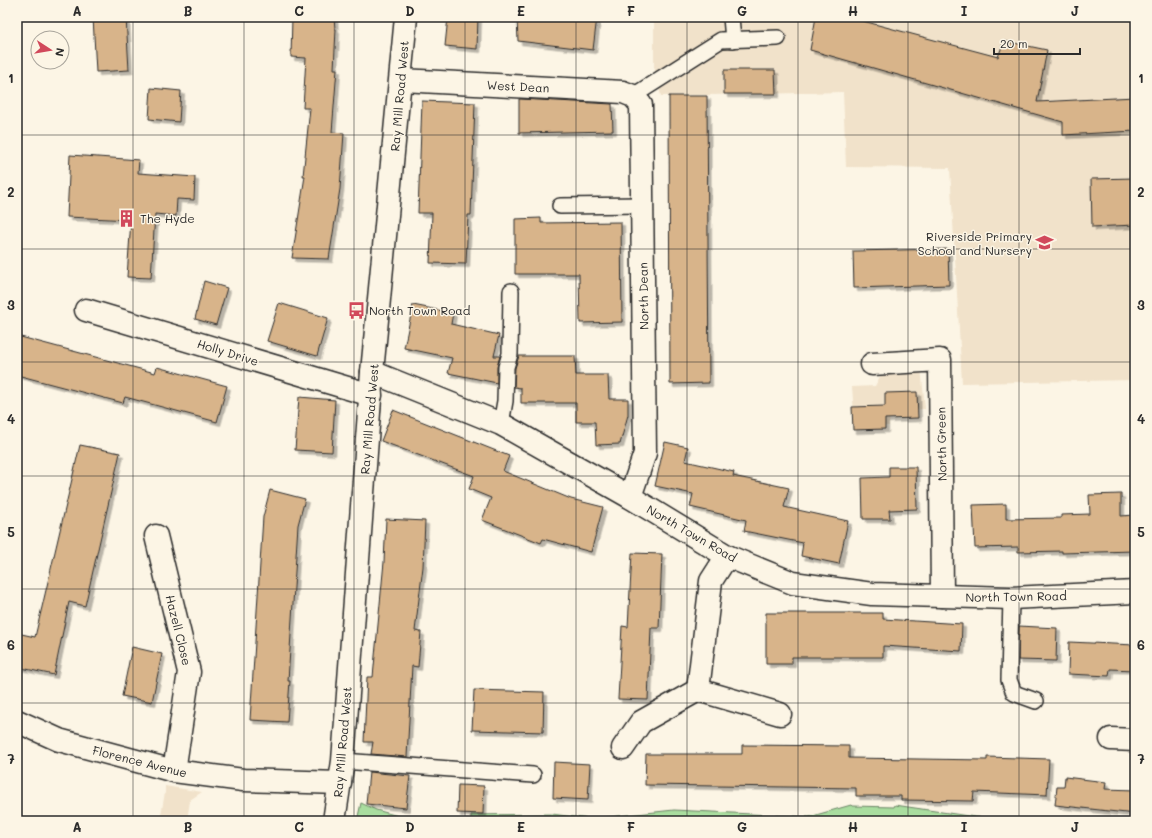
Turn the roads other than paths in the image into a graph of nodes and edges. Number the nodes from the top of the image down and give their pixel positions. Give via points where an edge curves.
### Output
1 (406, 17) edge
2 (731, 17) edge
3 (778, 38) dead end
4 (732, 40) junction
5 (402, 80) junction
6 (633, 96) junction
7 (642, 205) junction
8 (560, 206) dead end
9 (511, 291) dead end
10 (86, 310) dead end
11 (872, 364) dead end
12 (372, 372) junction
13 (371, 395) junction
14 (501, 424) junction
15 (630, 497) junction
16 (156, 536) dead end
17 (726, 556) junction
18 (1135, 592) edge
19 (942, 596) junction
20 (1011, 598) junction
21 (698, 690) junction
22 (1036, 701) dead end
23 (780, 714) dead end
24 (17, 721) edge
25 (1111, 739) dead end
26 (1135, 740) edge
27 (623, 748) dead end
28 (343, 762) junction
29 (174, 772) junction
30 (533, 775) dead end
31 (340, 784) junction
32 (334, 821) edge

1 - 5 street, Ray Mill Road West
2 - 4 lane
3 - 4 lane
4 - 6 lane via 721,40
5 - 6 street, West Dean via 623,92
5 - 12 street, Ray Mill Road West
6 - 7 street, North Dean via 641,105
7 - 8 lane
7 - 15 street, North Dean via 645,453
9 - 14 lane via 510,354 506,367
10 - 13 street, Holly Drive
11 - 19 street, North Green via 940,360
12 - 13 street, Ray Mill Road West
12 - 14 street, North Town Road
13 - 28 street, Ray Mill Road West
14 - 15 street, North Town Road
15 - 17 street, North Town Road
16 - 29 street, Hazell Close via 189,672
17 - 19 street, North Town Road via 793,583 872,594
17 - 21 street via 711,581
18 - 20 street, North Town Road
19 - 20 street, North Town Road
20 - 22 lane via 1009,680 1014,693
21 - 23 street
21 - 27 street via 641,722
24 - 29 street, Florence Avenue via 59,740
25 - 26 street
28 - 30 lane
28 - 31 street, Ray Mill Road West
29 - 31 street, Florence Avenue via 243,780
31 - 32 street, Ray Mill Road West

